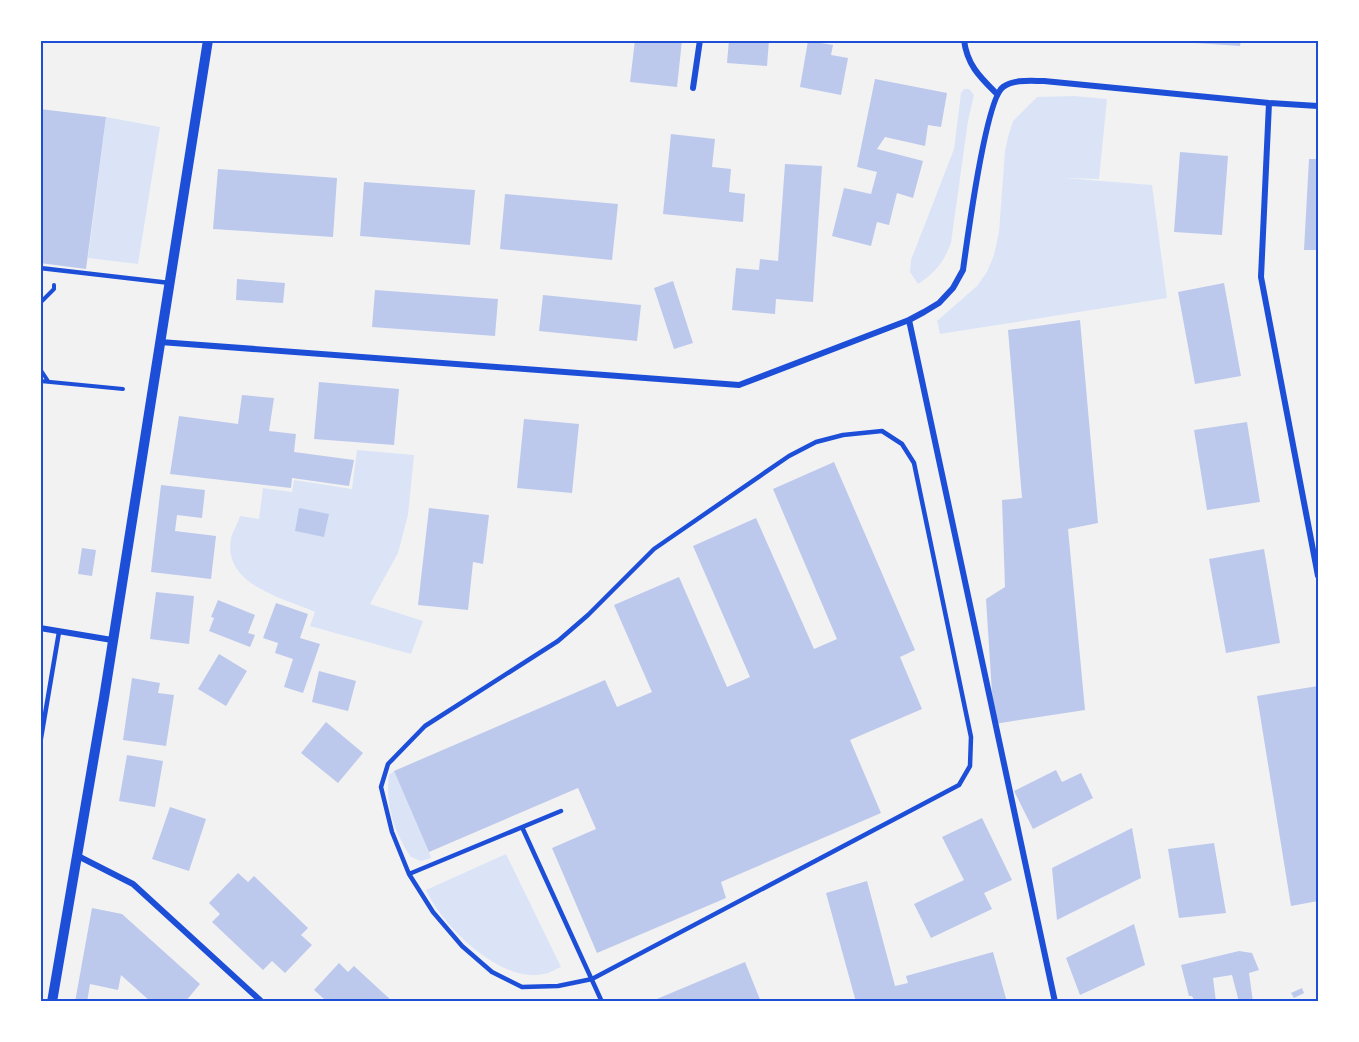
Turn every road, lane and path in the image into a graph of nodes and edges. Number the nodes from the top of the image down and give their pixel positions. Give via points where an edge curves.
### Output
1 (208, 40) edge
2 (700, 40) edge
3 (964, 40) edge
4 (693, 88) dead end
5 (997, 94) junction
6 (1269, 103) junction
7 (1318, 106) edge
8 (40, 268) edge
9 (170, 283) junction
10 (909, 320) junction
11 (160, 342) junction
12 (40, 369) edge
13 (40, 381) edge
14 (48, 381) junction
15 (123, 388) dead end
16 (1318, 576) edge
17 (40, 628) edge
18 (59, 632) junction
19 (112, 640) junction
20 (40, 744) edge
21 (561, 811) dead end
22 (522, 827) junction
23 (76, 855) junction
24 (409, 874) junction
25 (592, 979) junction
26 (52, 1002) edge
27 (262, 1002) edge
28 (602, 1002) edge
29 (1055, 1002) edge

1 - 9 street
2 - 4 street
3 - 5 street via 966,55 978,75
5 - 6 street via 1014,82 1044,81
5 - 10 street via 985,135 963,270 939,303
6 - 7 street
6 - 16 street via 1261,277
8 - 9 lane
9 - 11 street
10 - 11 street via 739,385
10 - 29 street
11 - 19 street
12 - 14 path
13 - 14 path
14 - 15 path
17 - 18 street
18 - 19 street
18 - 20 lane
19 - 23 street
21 - 22 lane
22 - 24 lane
22 - 25 lane
23 - 26 street
23 - 27 street via 133,884
24 - 25 lane via 454,938 492,972 522,987 558,986
24 - 25 lane via 392,832 381,787 388,764 425,726 558,640 654,549 789,456 816,442 882,431 902,444 914,463 971,737 970,766 959,785
25 - 28 lane

